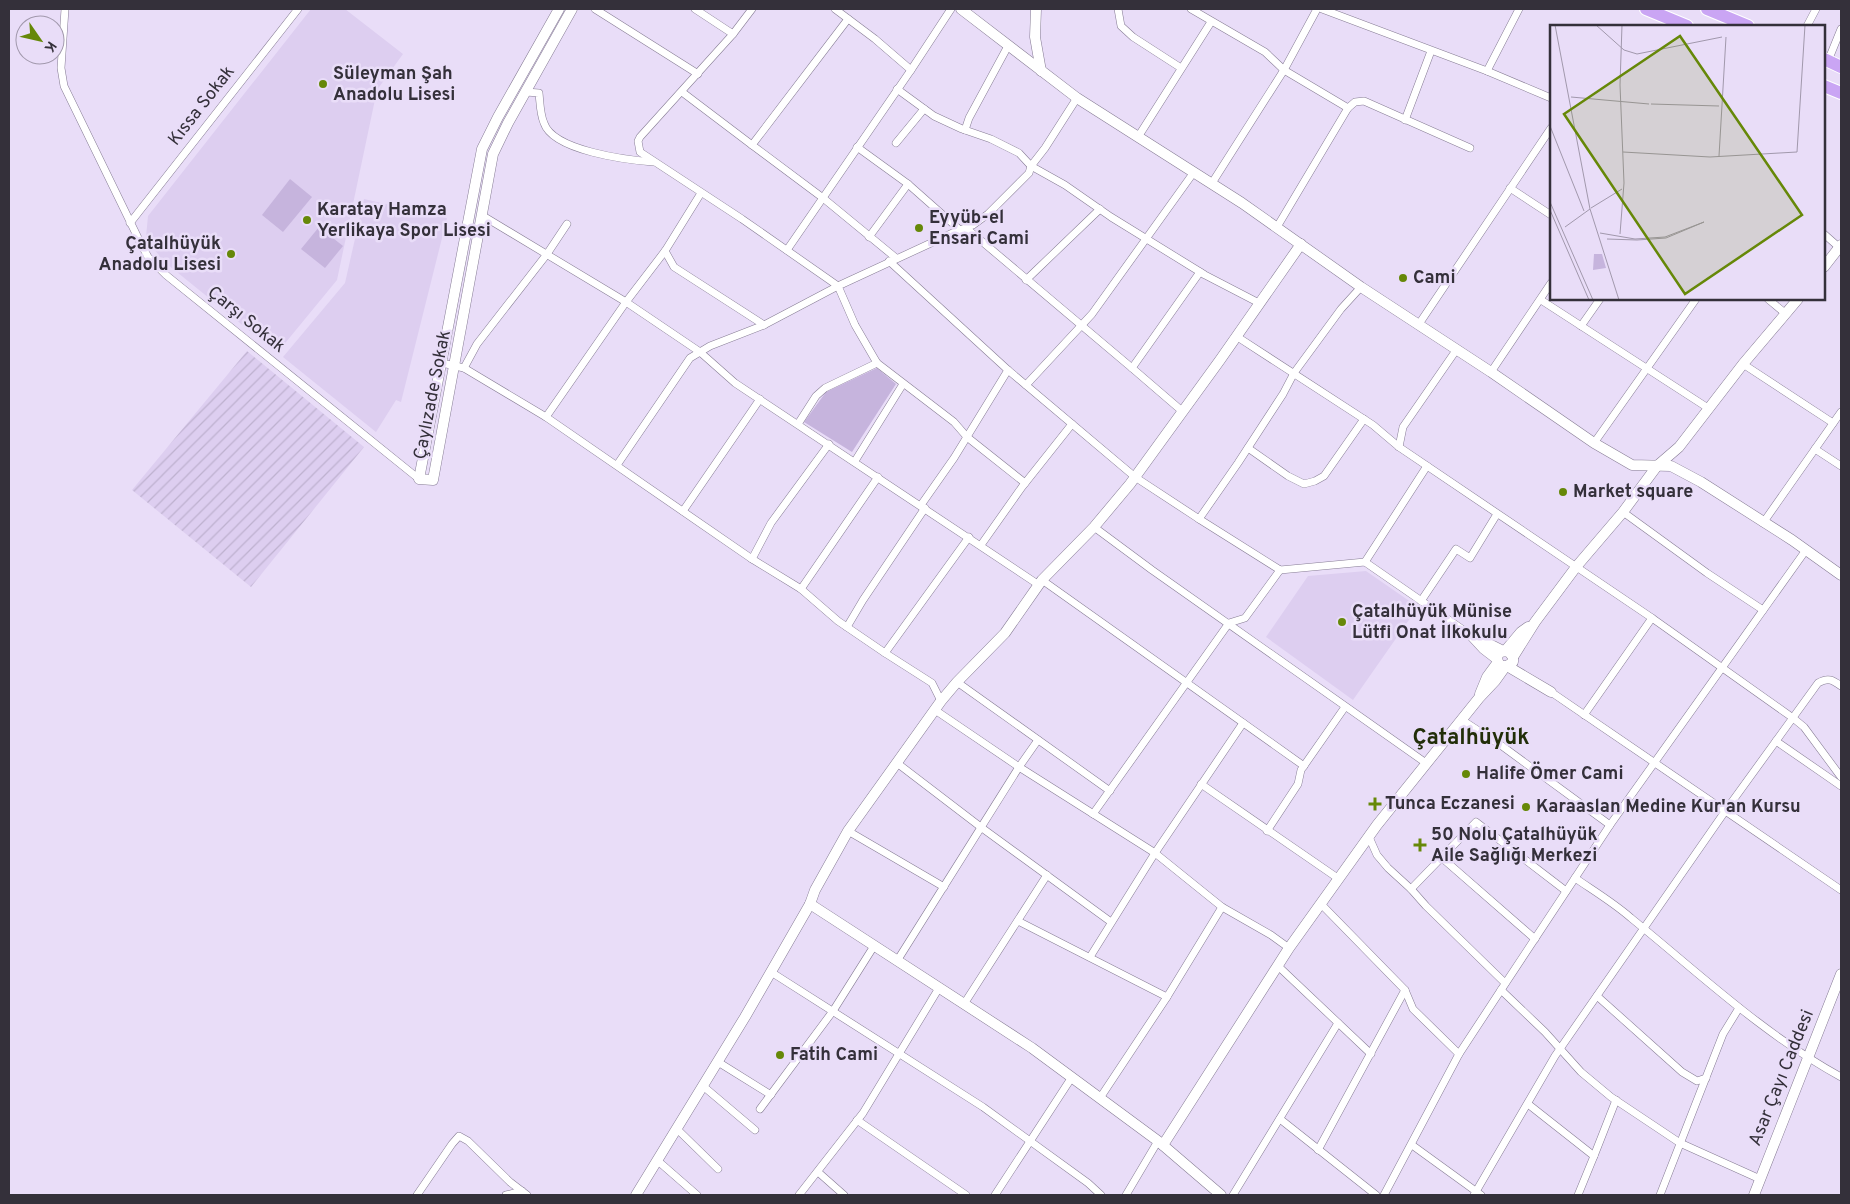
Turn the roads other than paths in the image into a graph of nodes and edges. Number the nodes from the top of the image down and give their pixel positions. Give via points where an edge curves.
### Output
1 (65, 9) edge
2 (298, 9) edge
3 (559, 9) edge
4 (572, 9) edge
5 (595, 9) edge
6 (696, 9) edge
7 (752, 9) edge
8 (835, 9) edge
9 (951, 9) edge
10 (961, 9) edge
11 (1036, 9) edge
12 (1118, 9) edge
13 (1190, 9) edge
14 (1317, 9) edge
15 (1322, 9) edge
16 (1519, 9) edge
17 (1646, 9) edge
18 (1707, 9) edge
19 (1816, 9) edge
20 (1730, 13) edge
21 (848, 19) junction
22 (1211, 22) junction
23 (1685, 25) edge
24 (1747, 25) edge
25 (1808, 25) edge
26 (1841, 29) edge
27 (733, 34) junction
28 (1008, 46) junction
29 (1432, 51) junction
30 (1826, 60) edge
31 (1841, 67) edge
32 (1181, 68) junction
33 (911, 70) junction
34 (1284, 70) junction
35 (1041, 71) junction
36 (1487, 71) junction
37 (698, 74) junction
38 (1825, 86) edge
39 (898, 89) junction
40 (526, 92) junction
41 (682, 92) junction
42 (1841, 93) edge
43 (1077, 98) junction
44 (1550, 98) edge
45 (924, 108) junction
46 (1348, 108) junction
47 (1405, 120) junction
48 (1550, 129) edge
49 (965, 130) junction
50 (1138, 136) junction
51 (896, 143) dead end
52 (752, 145) junction
53 (857, 147) junction
54 (1470, 148) dead end
55 (654, 162) junction
56 (1031, 166) junction
57 (1194, 172) junction
58 (1212, 183) junction
59 (908, 184) junction
60 (1510, 188) junction
61 (702, 193) junction
62 (822, 198) junction
63 (1100, 209) junction
64 (1550, 214) edge
65 (482, 216) junction
66 (130, 223) junction
67 (567, 224) dead end
68 (1277, 227) junction
69 (963, 229) junction
70 (1825, 235) edge
71 (869, 236) junction
72 (1148, 239) junction
73 (1301, 244) junction
74 (1840, 248) edge
75 (787, 250) junction
76 (665, 251) junction
77 (547, 254) junction
78 (896, 258) junction
79 (889, 261) junction
80 (1825, 266) edge
81 (1200, 272) junction
82 (1026, 280) junction
83 (1550, 285) edge
84 (838, 286) junction
85 (1361, 286) junction
86 (1541, 300) junction
87 (1599, 300) edge
88 (1695, 300) edge
89 (1769, 300) edge
90 (1797, 300) edge
91 (626, 302) junction
92 (1259, 303) junction
93 (1786, 314) junction
94 (764, 324) junction
95 (1419, 324) junction
96 (1080, 326) junction
97 (1581, 326) junction
98 (1236, 336) junction
99 (1457, 349) junction
100 (700, 352) junction
101 (442, 363) junction
102 (878, 363) junction
103 (1743, 364) junction
104 (460, 366) junction
105 (1132, 368) junction
106 (1646, 369) junction
107 (1008, 370) junction
108 (1491, 372) junction
109 (1294, 373) junction
110 (903, 384) junction
111 (1026, 385) junction
112 (760, 399) junction
113 (1708, 408) junction
114 (1182, 411) junction
115 (1841, 412) edge
116 (546, 417) junction
117 (1364, 419) junction
118 (1833, 423) junction
119 (798, 424) junction
120 (1072, 424) junction
121 (967, 437) junction
122 (1594, 443) junction
123 (829, 444) junction
124 (1399, 447) junction
125 (1248, 448) junction
126 (1815, 449) junction
127 (854, 461) junction
128 (617, 465) junction
129 (1427, 466) junction
130 (1658, 466) junction
131 (1841, 466) edge
132 (878, 477) junction
133 (1135, 477) junction
134 (419, 478) junction
135 (1025, 483) junction
136 (923, 506) junction
137 (683, 511) junction
138 (1624, 512) junction
139 (1497, 514) junction
140 (1199, 519) junction
141 (1762, 523) junction
142 (1094, 527) junction
143 (969, 537) junction
144 (981, 545) junction
145 (1806, 550) junction
146 (752, 559) junction
147 (1365, 562) junction
148 (1576, 567) junction
149 (1280, 570) junction
150 (1841, 575) edge
151 (1041, 582) junction
152 (801, 589) junction
153 (1421, 601) junction
154 (1763, 610) junction
155 (1652, 618) junction
156 (1229, 623) junction
157 (847, 627) junction
158 (1472, 636) joint
159 (885, 653) junction
160 (1505, 659) junction
161 (1722, 668) junction
162 (957, 682) junction
163 (1186, 682) junction
164 (1841, 686) edge
165 (1551, 692) joint
166 (938, 706) junction
167 (1344, 707) junction
168 (1584, 715) junction
169 (1793, 718) junction
170 (1462, 720) junction
171 (1243, 723) junction
172 (1038, 740) junction
173 (1776, 741) junction
174 (897, 763) junction
175 (1426, 763) junction
176 (1655, 763) junction
177 (1304, 766) junction
178 (1019, 767) junction
179 (1841, 777) edge
180 (1202, 784) junction
181 (1841, 786) edge
182 (1110, 791) junction
183 (1726, 810) junction
184 (1094, 814) junction
185 (1610, 824) junction
186 (982, 828) junction
187 (848, 831) junction
188 (1267, 831) junction
189 (1369, 837) junction
190 (1155, 853) junction
191 (1441, 857) junction
192 (1047, 876) junction
193 (1575, 878) junction
194 (1339, 879) junction
195 (944, 886) junction
196 (1411, 889) junction
197 (1841, 890) edge
198 (1566, 891) junction
199 (810, 904) junction
200 (1321, 904) junction
201 (1222, 907) junction
202 (1018, 921) junction
203 (1111, 922) junction
204 (1644, 929) junction
205 (1535, 939) junction
206 (874, 946) junction
207 (1289, 948) junction
208 (1090, 957) junction
209 (897, 961) junction
210 (1278, 966) junction
211 (771, 972) junction
212 (1841, 974) edge
213 (1503, 987) junction
214 (939, 988) junction
215 (1405, 990) junction
216 (1597, 996) junction
217 (1167, 997) junction
218 (964, 1004) junction
219 (1738, 1008) junction
220 (832, 1011) junction
221 (1338, 1023) junction
222 (1559, 1050) junction
223 (901, 1053) junction
224 (1371, 1054) junction
225 (1459, 1054) junction
226 (1808, 1058) junction
227 (718, 1062) junction
228 (1072, 1077) junction
229 (1841, 1077) edge
230 (1706, 1078) junction
231 (703, 1086) junction
232 (770, 1095) junction
233 (1100, 1098) junction
234 (1616, 1100) junction
235 (1528, 1104) junction
236 (760, 1109) dead end
237 (1280, 1119) junction
238 (857, 1120) junction
239 (678, 1128) junction
240 (755, 1130) dead end
241 (1029, 1140) junction
242 (1160, 1143) junction
243 (1680, 1143) junction
244 (1412, 1145) junction
245 (1318, 1150) junction
246 (1594, 1156) junction
247 (658, 1161) junction
248 (718, 1169) dead end
249 (818, 1172) junction
250 (1760, 1179) junction
251 (525, 1193) edge
252 (1477, 1194) edge
253 (417, 1195) edge
254 (506, 1195) edge
255 (636, 1195) edge
256 (698, 1195) edge
257 (799, 1195) edge
258 (844, 1195) edge
259 (966, 1195) edge
260 (995, 1195) edge
261 (1101, 1195) edge
262 (1126, 1195) edge
263 (1221, 1195) edge
264 (1233, 1195) edge
265 (1376, 1195) edge
266 (1384, 1195) edge
267 (1578, 1195) edge
268 (1660, 1195) edge
269 (1754, 1195) edge

1 - 66 street, Çarşı Sokak via 62,78
2 - 66 street, Kıssa Sokak
3 - 101 street, Çaylızade Sokak via 482,149
4 - 40 street, Çaylızade Sokak
5 - 37 street
6 - 27 street
7 - 27 street
8 - 21 street
9 - 33 street
10 - 28 street
11 - 35 street via 1035,37
12 - 32 street via 1121,26 1132,37
13 - 22 street
14 - 34 street
15 - 29 street
16 - 36 street
17 - 23 highway
18 - 20 highway
19 - 25 street
20 - 24 highway
21 - 33 street
21 - 52 street
22 - 32 street
22 - 34 street via 1265,52
26 - 30 street
27 - 37 street
28 - 35 street
28 - 49 street
29 - 36 street
29 - 47 street
30 - 31 highway
32 - 50 street
33 - 39 street
34 - 46 street
34 - 58 street
35 - 43 street
36 - 44 street
37 - 41 street
38 - 42 highway
39 - 45 street
39 - 53 street
40 - 55 street via 539,93 544,124 552,135 604,156
40 - 65 street, Çaylızade Sokak via 493,154
41 - 52 street
41 - 55 street via 638,141 640,152
43 - 50 street
43 - 56 street
45 - 49 street
45 - 51 street
46 - 47 street via 1355,102 1364,102
46 - 68 street
47 - 54 street
48 - 60 street
49 - 56 street via 1019,153
50 - 57 street
52 - 62 street
53 - 59 street
53 - 62 street
55 - 61 street
56 - 63 street via 1065,184
56 - 69 street via 1029,173 988,214
57 - 58 street
57 - 72 street
58 - 68 street
59 - 69 street
59 - 71 street
60 - 64 street
60 - 95 street
61 - 75 street
61 - 76 street
62 - 71 street
62 - 75 street
63 - 72 street
63 - 82 street
65 - 77 street
65 - 104 street, Çaylızade Sokak
66 - 134 street, Çarşı Sokak via 148,257 166,275
67 - 77 street
68 - 73 street
69 - 78 street
69 - 82 street
70 - 74 street
71 - 78 street
72 - 81 street
72 - 96 street
73 - 85 street
73 - 92 street
74 - 80 street
75 - 84 street
76 - 91 street
76 - 94 street via 674,266
77 - 91 street
77 - 104 street
78 - 79 street
79 - 84 street
79 - 107 street
81 - 92 street
81 - 105 street
82 - 96 street
83 - 86 street
84 - 94 street
84 - 102 street via 855,325
85 - 95 street
85 - 109 street
86 - 97 street
86 - 108 street
87 - 97 street
88 - 106 street
89 - 93 street
90 - 93 street
91 - 100 street
91 - 116 street
92 - 98 street
93 - 103 street
94 - 100 street
95 - 99 street
96 - 105 street
96 - 111 street
97 - 106 street
98 - 109 street
98 - 114 street
99 - 108 street
99 - 124 street via 1404,427
100 - 112 street via 735,383
100 - 128 street via 690,358
101 - 104 street
101 - 134 street, Çaylızade Sokak
102 - 110 street
102 - 119 street via 824,388
103 - 113 street
103 - 118 street
104 - 116 street
104 - 134 street, Çaylızade Sokak via 433,480
105 - 114 street
106 - 113 street
106 - 122 street
107 - 111 street
107 - 121 street
108 - 122 street
109 - 117 street
109 - 125 street
110 - 121 street via 954,422
110 - 127 street
111 - 120 street
112 - 119 street
112 - 137 street
113 - 130 street via 1679,447
114 - 133 street
115 - 118 street
116 - 128 street
117 - 124 street
117 - 125 street via 1324,476 1315,482 1304,484 1288,476
118 - 126 street
119 - 123 street
120 - 133 street
120 - 135 street
121 - 135 street
121 - 136 street
122 - 130 street via 1632,465
123 - 127 street
123 - 146 street via 771,523
124 - 129 street
125 - 140 street
126 - 131 street
126 - 141 street
127 - 132 street
128 - 137 street
129 - 139 street
129 - 147 street
130 - 138 street
130 - 141 street via 1671,466 1701,482
132 - 136 street
132 - 152 street
133 - 140 street
133 - 142 street
135 - 144 street
136 - 143 street
136 - 157 street
137 - 146 street
138 - 148 street
138 - 154 street
139 - 148 street
139 - 153 street via 1470,558 1456,549
140 - 149 street
141 - 145 street
142 - 151 street
142 - 156 street
143 - 144 street
143 - 159 street
144 - 151 street
145 - 150 street
145 - 154 street
146 - 152 street
147 - 149 street
147 - 153 street
148 - 155 street
148 - 160 street
149 - 156 street via 1245,618
151 - 162 street via 1005,633
151 - 163 street
152 - 157 street
153 - 158 street
154 - 161 street
155 - 161 street
155 - 168 street
156 - 163 street
156 - 167 street
157 - 159 street
158 - 160 street
159 - 166 street via 932,683
160 - 165 street
160 - 170 street via 1487,677 1479,698
161 - 169 street
161 - 176 street
162 - 166 street
162 - 172 street
163 - 171 street
163 - 182 street
164 - 169 street via 1831,679 1818,683
165 - 168 street
166 - 174 street
166 - 178 street
167 - 175 street
167 - 177 street
168 - 176 street
169 - 173 street
169 - 179 street via 1804,727
170 - 175 street
170 - 185 street
171 - 177 street
171 - 180 street
172 - 178 street
172 - 182 street
173 - 181 street
173 - 183 street
174 - 186 street
174 - 187 street
175 - 189 street
176 - 183 street
176 - 185 street
177 - 188 street via 1298,784
178 - 184 street
178 - 186 street
180 - 188 street
180 - 190 street
182 - 184 street
183 - 197 street
183 - 204 street
184 - 190 street
185 - 193 street
186 - 192 street
186 - 195 street
187 - 195 street
187 - 199 street
188 - 194 street
189 - 194 street
189 - 196 street via 1376,855
190 - 201 street
190 - 203 street
191 - 196 street
191 - 198 street via 1476,822
191 - 205 street
192 - 202 street
192 - 203 street
193 - 198 street
193 - 204 street
194 - 200 street
195 - 209 street
196 - 213 street
198 - 205 street
199 - 206 street
199 - 211 street
200 - 207 street
200 - 215 street
201 - 207 street
201 - 217 street
202 - 208 street
202 - 218 street
203 - 208 street
204 - 216 street
204 - 219 street
205 - 213 street
206 - 209 street
206 - 220 street
207 - 210 street
208 - 217 street
209 - 214 street
210 - 221 street
210 - 242 street
211 - 220 street
211 - 227 street
212 - 226 street, Asar Çayı Caddesi
213 - 222 street
213 - 225 street
214 - 218 street
214 - 223 street
215 - 224 street
215 - 225 street via 1413,1009
216 - 222 street
216 - 230 street via 1682,1072 1697,1081
217 - 233 street
218 - 228 street
219 - 226 street
219 - 230 street via 1723,1034
220 - 223 street
220 - 232 street
221 - 224 street
221 - 237 street
222 - 234 street
222 - 235 street
223 - 238 street
223 - 241 street
224 - 245 street
225 - 244 street
226 - 229 street
226 - 250 street, Asar Çayı Caddesi
227 - 231 street
227 - 232 street
228 - 233 street
228 - 241 street
230 - 243 street
231 - 239 street
231 - 240 street
232 - 236 street
233 - 242 street
234 - 243 street
234 - 246 street
235 - 246 street
235 - 252 street
237 - 245 street
237 - 264 street
238 - 249 street
238 - 259 street
239 - 247 street
239 - 248 street
241 - 260 street
241 - 261 street
242 - 262 street
242 - 263 street
243 - 250 street
243 - 268 street
244 - 252 street
244 - 266 street
245 - 265 street
246 - 267 street
247 - 255 street
247 - 256 street
249 - 257 street
249 - 258 street
250 - 269 street, Asar Çayı Caddesi
251 - 253 street via 459,1136
251 - 254 street

